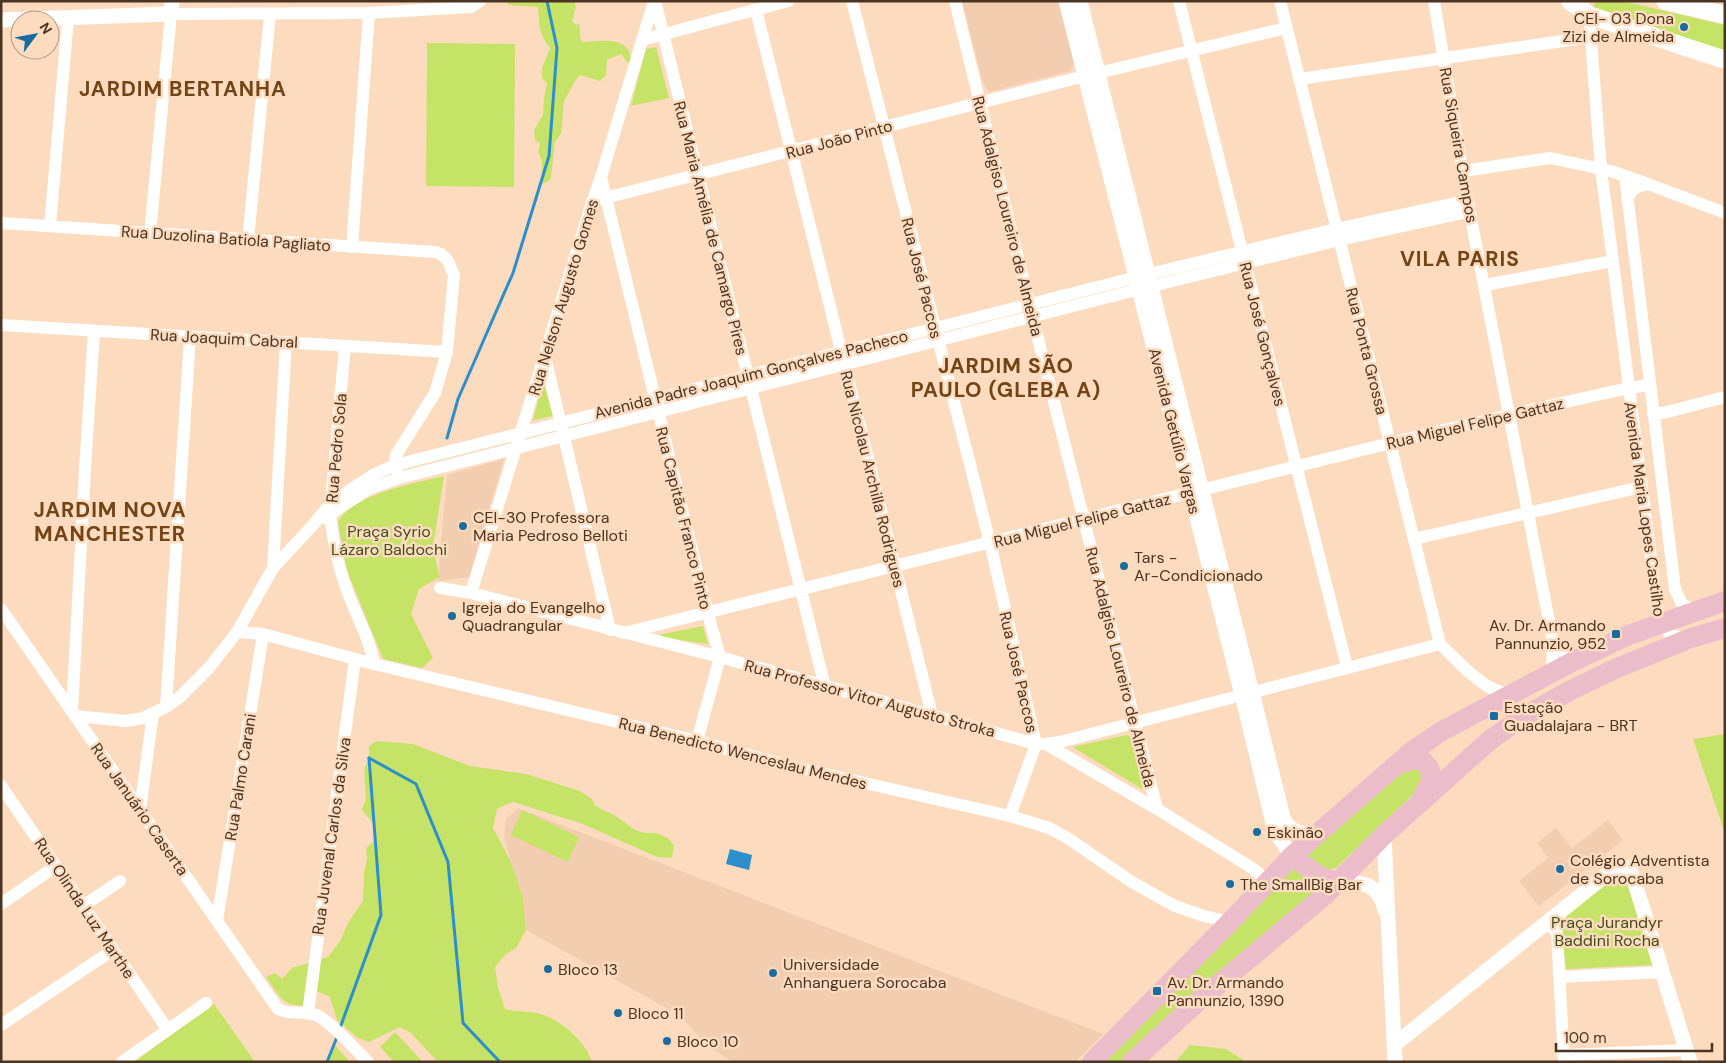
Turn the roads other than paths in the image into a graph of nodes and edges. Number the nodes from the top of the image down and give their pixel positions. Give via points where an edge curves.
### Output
1 (480, 1) edge
2 (654, 1) edge
3 (788, 1) edge
4 (852, 1) edge
5 (955, 1) edge
6 (1066, 1) edge
7 (1080, 1) edge
8 (1180, 1) edge
9 (1280, 1) edge
10 (1434, 1) edge
11 (1570, 1) edge
12 (1578, 1) edge
13 (1665, 1) edge
14 (171, 8) edge
15 (1590, 8) edge
16 (756, 10) junction
17 (369, 13) junction
18 (270, 14) junction
19 (1725, 16) edge
20 (68, 18) junction
21 (1, 20) edge
22 (1286, 28) junction
23 (663, 35) junction
24 (1591, 37) junction
25 (642, 40) junction
26 (1192, 50) junction
27 (1444, 58) junction
28 (1725, 60) edge
29 (1092, 74) junction
30 (1299, 79) junction
31 (980, 103) junction
32 (885, 127) junction
33 (791, 151) junction
34 (1601, 169) junction
35 (1463, 171) junction
36 (698, 175) junction
37 (1625, 176) junction
38 (601, 177) junction
39 (1648, 184) junction
40 (607, 198) junction
41 (1467, 198) junction
42 (1627, 198) junction
43 (592, 202) junction
44 (1725, 213) edge
45 (1471, 215) junction
46 (1, 223) edge
47 (50, 226) junction
48 (150, 233) junction
49 (1338, 235) junction
50 (248, 240) junction
51 (352, 247) junction
52 (1244, 257) junction
53 (1613, 261) junction
54 (1144, 282) junction
55 (1485, 285) junction
56 (1030, 310) junction
57 (1, 325) edge
58 (94, 331) junction
59 (936, 334) junction
60 (190, 337) junction
61 (286, 342) junction
62 (344, 346) junction
63 (841, 351) junction
64 (447, 352) junction
65 (544, 356) junction
66 (844, 364) junction
67 (748, 374) junction
68 (1650, 385) junction
69 (751, 388) junction
70 (1629, 388) junction
71 (1725, 397) edge
72 (654, 398) junction
73 (657, 412) junction
74 (1653, 414) junction
75 (1509, 415) junction
76 (560, 422) junction
77 (520, 432) junction
78 (564, 436) junction
79 (1390, 443) junction
80 (516, 448) junction
81 (395, 464) junction
82 (1297, 466) junction
83 (399, 478) junction
84 (1642, 487) junction
85 (1196, 491) junction
86 (331, 507) junction
87 (1528, 513) junction
88 (1084, 519) junction
89 (1414, 539) junction
90 (990, 543) junction
91 (895, 566) junction
92 (273, 568) junction
93 (440, 588) dead end
94 (801, 590) junction
95 (471, 593) junction
96 (1725, 601) edge
97 (1, 609) edge
98 (1694, 611) junction
99 (707, 613) junction
100 (1661, 623) junction
101 (1725, 628) edge
102 (610, 630) junction
103 (236, 632) junction
104 (263, 634) junction
105 (624, 634) junction
106 (1691, 638) junction
107 (1553, 642) junction
108 (1440, 644) junction
109 (720, 657) junction
110 (355, 659) junction
111 (1574, 661) junction
112 (374, 664) junction
113 (1347, 667) junction
114 (1552, 671) junction
115 (825, 687) junction
116 (1248, 693) junction
117 (1510, 694) junction
118 (166, 707) junction
119 (74, 714) junction
120 (153, 714) junction
121 (932, 715) junction
122 (1135, 722) junction
123 (697, 742) junction
124 (1041, 744) junction
125 (1395, 765) junction
126 (1, 786) edge
127 (1421, 800) junction
128 (1157, 809) junction
129 (140, 810) junction
130 (1010, 816) junction
131 (1316, 835) junction
132 (1384, 835) junction
133 (1292, 856) junction
134 (56, 866) junction
135 (120, 881) dead end
136 (1269, 882) junction
137 (1336, 884) junction
138 (1, 904) edge
139 (83, 906) junction
140 (1387, 919) junction
141 (217, 921) junction
142 (1230, 922) junction
143 (1543, 925) junction
144 (113, 950) junction
145 (1663, 972) junction
146 (1560, 977) junction
147 (1391, 1002) junction
148 (206, 1004) dead end
149 (308, 1013) junction
150 (1424, 1020) junction
151 (1, 1026) edge
152 (168, 1030) junction
153 (1394, 1045) junction
154 (1688, 1056) edge
155 (1564, 1058) edge
156 (122, 1062) edge
157 (368, 1062) edge
158 (1092, 1062) edge
159 (1132, 1062) edge
160 (1395, 1062) edge

1 - 17 street via 471,7
2 - 23 street, Rua Maria Amélia de Camargo Pires
2 - 25 street, Rua Nelson Augusto Gomes
3 - 16 street
4 - 32 street, Rua José Paccos
5 - 31 street, Rua Adalgiso Loureiro de Almeida
6 - 29 street, Avenida Getúlio Vargas
7 - 29 street, Avenida Getúlio Vargas
8 - 26 street, Rua José Gonçalves
9 - 22 street, Rua Ponta Grossa
10 - 27 street, Rua Siqueira Campos
11 - 15 main road
12 - 15 main road
13 - 19 main road
14 - 18 street
14 - 20 street
14 - 48 street
15 - 24 street, Avenida Maria Lopes Castilho
15 - 28 main road
16 - 23 street
16 - 33 street, Rua Nicolau Archilla Rodrigues
17 - 18 street
17 - 51 street
18 - 50 street
20 - 21 street
20 - 47 street
22 - 26 street, Rua João Pinto
22 - 30 street, Rua Ponta Grossa
23 - 25 street
23 - 36 street, Rua Maria Amélia de Camargo Pires
24 - 27 street
24 - 34 street, Avenida Maria Lopes Castilho
25 - 38 street, Rua Nelson Augusto Gomes
26 - 29 street, Rua João Pinto
26 - 52 street, Rua José Gonçalves
27 - 30 street
27 - 35 street, Rua Siqueira Campos
29 - 31 street, Rua João Pinto
29 - 54 street, Avenida Getúlio Vargas
30 - 49 street, Rua Ponta Grossa
31 - 32 street, Rua João Pinto
31 - 56 street, Rua Adalgiso Loureiro de Almeida
32 - 33 street, Rua João Pinto
32 - 59 street, Rua José Paccos
33 - 36 street, Rua João Pinto
33 - 63 street, Rua Nicolau Archilla Rodrigues
34 - 35 street via 1550,158
34 - 37 street
34 - 53 street, Avenida Maria Lopes Castilho
35 - 41 street, Rua Siqueira Campos
36 - 40 street, Rua João Pinto
36 - 67 street, Rua Maria Amélia de Camargo Pires
37 - 39 street
37 - 42 street, Avenida Maria Lopes Castilho
38 - 40 street, Rua Capitão Franco Pinto
38 - 43 street, Rua Nelson Augusto Gomes
39 - 42 street via 1632,190
39 - 44 street
40 - 43 street, Rua João Pinto
40 - 72 street, Rua Capitão Franco Pinto
41 - 45 street, Rua Siqueira Campos
41 - 49 street, Avenida Padre Joaquim Gonçalves Pacheco
42 - 68 street, Avenida Maria Lopes Castilho
43 - 65 street, Rua Nelson Augusto Gomes
45 - 49 street, Avenida Padre Joaquim Gonçalves Pacheco via 1463,213
45 - 55 street, Rua Siqueira Campos
46 - 47 street, Rua Duzolina Batiola Pagliato
47 - 48 street, Rua Duzolina Batiola Pagliato
48 - 50 street, Rua Duzolina Batiola Pagliato
49 - 52 street, Avenida Padre Joaquim Gonçalves Pacheco
49 - 79 street, Rua Ponta Grossa
50 - 51 street, Rua Duzolina Batiola Pagliato
51 - 64 street, Rua Duzolina Batiola Pagliato via 435,252 448,261 454,275
52 - 54 street, Avenida Padre Joaquim Gonçalves Pacheco
52 - 82 street, Rua José Gonçalves
53 - 55 street
53 - 70 street, Avenida Maria Lopes Castilho
54 - 56 street, Avenida Padre Joaquim Gonçalves Pacheco
54 - 85 street, Avenida Getúlio Vargas
55 - 75 street, Rua Siqueira Campos
56 - 59 street, Avenida Padre Joaquim Gonçalves Pacheco
56 - 88 street, Rua Adalgiso Loureiro de Almeida
57 - 58 street, Rua Joaquim Cabral
58 - 60 street, Rua Joaquim Cabral
58 - 119 street
59 - 63 street, Avenida Padre Joaquim Gonçalves Pacheco
59 - 66 street, Avenida Padre Joaquim Gonçalves Pacheco
59 - 90 street, Rua José Paccos
60 - 61 street, Rua Joaquim Cabral
60 - 118 street
61 - 62 street, Rua Joaquim Cabral
61 - 92 street
62 - 64 street, Rua Joaquim Cabral
62 - 86 street, Rua Pedro Sola
63 - 66 street, Rua Nicolau Archilla Rodrigues
63 - 67 street, Avenida Padre Joaquim Gonçalves Pacheco
64 - 81 street via 435,393 396,455
65 - 76 street
65 - 77 street, Rua Nelson Augusto Gomes
66 - 69 street, Avenida Padre Joaquim Gonçalves Pacheco
66 - 91 street, Rua Nicolau Archilla Rodrigues
67 - 69 street, Rua Maria Amélia de Camargo Pires
67 - 72 street, Avenida Padre Joaquim Gonçalves Pacheco
68 - 70 street, Avenida Maria Lopes Castilho
68 - 74 street, Avenida Maria Lopes Castilho
69 - 73 street, Avenida Padre Joaquim Gonçalves Pacheco
69 - 94 street, Rua Maria Amélia de Camargo Pires
70 - 75 street, Rua Miguel Felipe Gattaz
70 - 84 street, Avenida Maria Lopes Castilho
71 - 74 street
72 - 73 street, Rua Capitão Franco Pinto
72 - 76 street, Avenida Padre Joaquim Gonçalves Pacheco
73 - 78 street, Avenida Padre Joaquim Gonçalves Pacheco
73 - 99 street, Rua Capitão Franco Pinto
74 - 98 street, Avenida Maria Lopes Castilho via 1675,589 1682,604
75 - 79 street, Rua Miguel Felipe Gattaz
75 - 87 street, Rua Siqueira Campos
76 - 77 street, Avenida Padre Joaquim Gonçalves Pacheco
76 - 78 street
77 - 80 street, Rua Nelson Augusto Gomes
77 - 81 street, Avenida Padre Joaquim Gonçalves Pacheco
78 - 80 street, Avenida Padre Joaquim Gonçalves Pacheco
78 - 102 street
79 - 82 street, Rua Miguel Felipe Gattaz
79 - 89 street, Rua Ponta Grossa
80 - 83 street, Avenida Padre Joaquim Gonçalves Pacheco
80 - 95 street, Rua Nelson Augusto Gomes
81 - 83 street
81 - 86 street, Avenida Padre Joaquim Gonçalves Pacheco via 373,475
82 - 85 street, Rua Miguel Felipe Gattaz
82 - 113 street, Rua José Gonçalves
83 - 86 street, Avenida Padre Joaquim Gonçalves Pacheco
84 - 87 street
84 - 100 street, Avenida Maria Lopes Castilho
85 - 88 street, Rua Miguel Felipe Gattaz
85 - 116 street, Avenida Getúlio Vargas
86 - 92 street, Avenida Padre Joaquim Gonçalves Pacheco
86 - 112 street, Rua Pedro Sola via 332,535 340,565
87 - 89 street
87 - 107 street, Rua Siqueira Campos
88 - 90 street, Rua Miguel Felipe Gattaz
88 - 122 street, Rua Adalgiso Loureiro de Almeida
89 - 108 street, Rua Ponta Grossa
90 - 91 street, Rua Miguel Felipe Gattaz
90 - 124 street, Rua José Paccos
91 - 94 street, Rua Miguel Felipe Gattaz
91 - 121 street, Rua Nicolau Archilla Rodrigues
92 - 103 street, Avenida Padre Joaquim Gonçalves Pacheco
93 - 95 street, Rua Professor Vitor Augusto Stroka
94 - 99 street, Rua Miguel Felipe Gattaz
94 - 115 street, Rua Maria Amélia de Camargo Pires
95 - 102 street, Rua Professor Vitor Augusto Stroka
96 - 98 main road
97 - 119 street, Rua Januário Caserta
98 - 100 main road
99 - 105 street, Rua Miguel Felipe Gattaz
99 - 109 street, Rua Capitão Franco Pinto
100 - 106 street, Avenida Maria Lopes Castilho via 1670,634
100 - 111 main road
101 - 106 main road
102 - 105 street, Rua Professor Vitor Augusto Stroka
103 - 104 street, Rua Benedicto Wenceslau Mendes
103 - 118 street, Avenida Padre Joaquim Gonçalves Pacheco via 209,668 180,698
104 - 110 street, Rua Benedicto Wenceslau Mendes
104 - 141 street, Rua Palmo Carani
105 - 109 street, Rua Professor Vitor Augusto Stroka
106 - 127 main road via 1617,668 1523,717 1490,740
107 - 111 street
107 - 114 street, Rua Siqueira Campos
108 - 113 street
108 - 117 street via 1492,688
109 - 115 street, Rua Professor Vitor Augusto Stroka
109 - 123 street
110 - 112 street, Rua Benedicto Wenceslau Mendes
110 - 149 street, Rua Juvenal Carlos da Silva
111 - 114 main road
112 - 123 street, Rua Benedicto Wenceslau Mendes
113 - 116 street
114 - 117 main road
115 - 121 street, Rua Professor Vitor Augusto Stroka
116 - 122 street
116 - 131 street, Avenida Getúlio Vargas via 1285,821 1295,831
116 - 133 street, Avenida Getúlio Vargas via 1273,823
117 - 125 main road via 1442,731
118 - 120 street, Avenida Padre Joaquim Gonçalves Pacheco
119 - 120 street, Avenida Padre Joaquim Gonçalves Pacheco via 126,721
119 - 129 street, Rua Januário Caserta
120 - 129 street
121 - 124 street, Rua Professor Vitor Augusto Stroka
122 - 124 street
122 - 128 street, Rua Adalgiso Loureiro de Almeida
123 - 130 street, Rua Benedicto Wenceslau Mendes
124 - 128 street, Rua Professor Vitor Augusto Stroka
124 - 130 street, Rua José Paccos
125 - 127 main road via 1420,759 1428,765 1432,773 1430,784
125 - 131 main road
126 - 134 street, Rua Olinda Luz Marthe
127 - 132 main road
128 - 136 street, Rua Professor Vitor Augusto Stroka
129 - 141 street, Rua Januário Caserta
130 - 142 street, Rua Benedicto Wenceslau Mendes via 1066,837 1132,882 1175,906
131 - 133 main road
132 - 137 main road
132 - 140 street
133 - 136 main road
133 - 137 main road
134 - 138 street
134 - 139 street, Rua Olinda Luz Marthe
135 - 139 street
136 - 142 main road
137 - 140 street via 1358,882 1370,886 1380,897
137 - 159 main road via 1194,1004
139 - 144 street, Rua Olinda Luz Marthe
140 - 147 street
141 - 149 street, Rua Januário Caserta via 278,1009
142 - 158 main road
143 - 145 street via 1611,871 1625,866 1630,869 1634,880
143 - 146 street via 1552,927 1557,934
143 - 150 street
144 - 151 street
144 - 152 street, Rua Olinda Luz Marthe
145 - 146 street
145 - 154 street
146 - 155 street
147 - 150 street via 1398,1016 1411,1021
147 - 153 street
148 - 152 street
149 - 157 street via 323,1018
150 - 153 street
152 - 156 street
153 - 160 street
154 - 155 street

